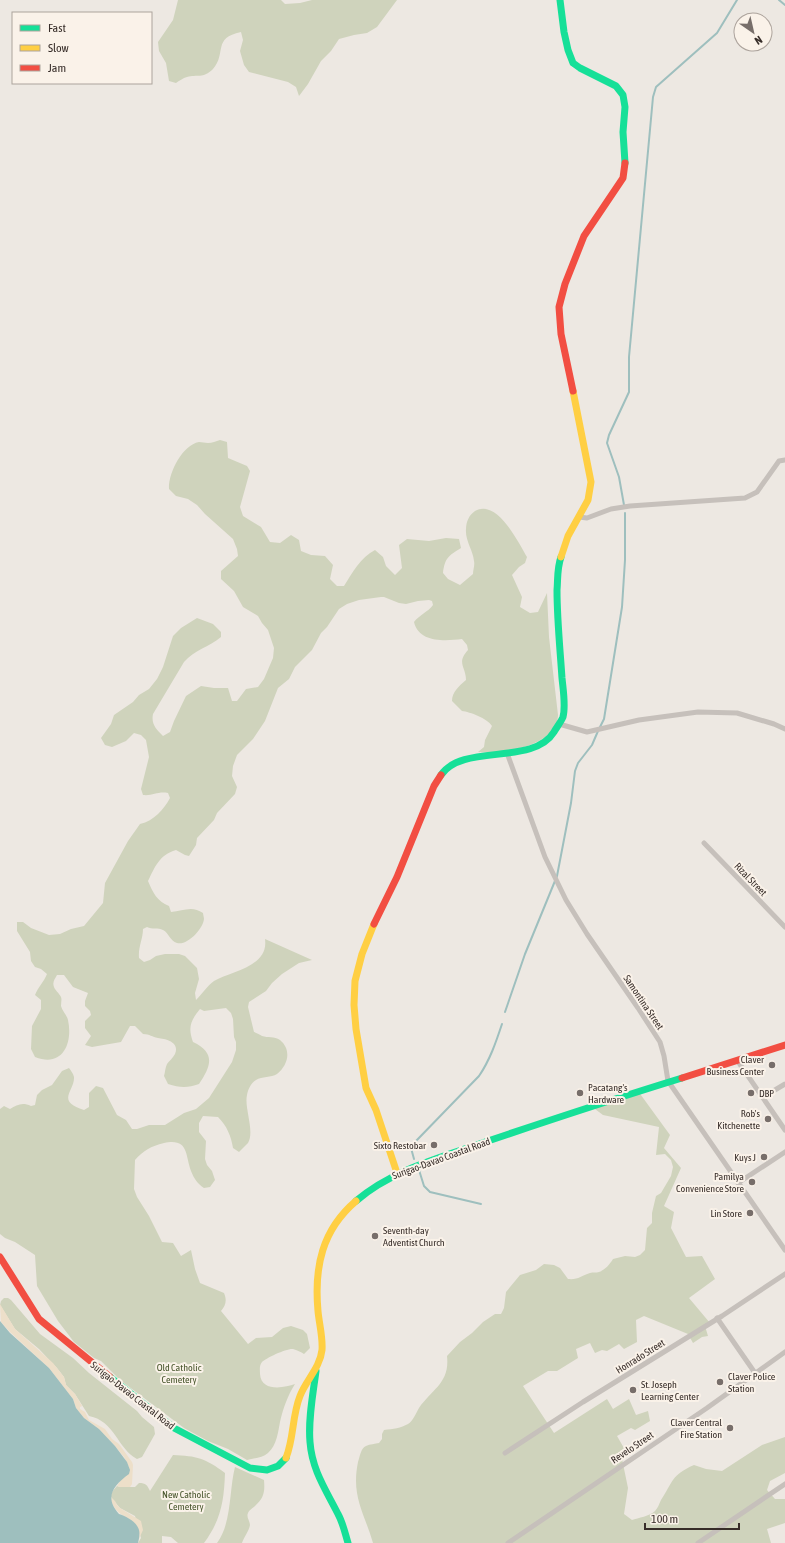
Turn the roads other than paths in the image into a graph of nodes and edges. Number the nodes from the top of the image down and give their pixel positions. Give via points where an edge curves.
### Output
1 (560, 0) edge
2 (785, 460) edge
3 (579, 517) junction
4 (559, 724) junction
5 (785, 729) edge
6 (507, 753) junction
7 (704, 843) dead end
8 (785, 927) edge
9 (785, 1045) edge
10 (737, 1060) junction
11 (668, 1081) junction
12 (785, 1084) edge
13 (763, 1098) junction
14 (785, 1130) edge
15 (785, 1152) edge
16 (397, 1173) junction
17 (738, 1183) junction
18 (785, 1250) edge
19 (0, 1257) edge
20 (785, 1274) edge
21 (717, 1318) junction
22 (785, 1352) edge
23 (316, 1371) junction
24 (755, 1373) junction
25 (505, 1453) dead end
26 (785, 1484) edge
27 (348, 1543) edge
28 (508, 1543) edge
29 (698, 1543) edge

1 - 3 main road via 561,20 574,64 612,83 624,99 623,178 584,236 559,307 561,334 591,482 588,500
2 - 3 street via 779,461 757,492 745,498 630,506 611,509 587,518
3 - 4 main road via 568,536 558,564 557,614 564,698
4 - 5 street via 587,732 639,720 690,713 737,713
4 - 6 main road via 543,743 522,751
6 - 11 street, Samontina Street via 545,856 566,900 660,1042
6 - 16 main road via 461,760 445,770 439,778 371,931 355,977 354,1018 364,1078
7 - 8 street, Rizal Street
9 - 10 main road, Surigao-Davao Coastal Road
10 - 11 main road, Surigao-Davao Coastal Road
10 - 13 street
11 - 16 main road, Surigao-Davao Coastal Road
11 - 17 street, Samontina Street
12 - 13 street
13 - 14 street
15 - 17 street
16 - 23 main road, Surigao-Davao Coastal Road via 352,1204 330,1232 319,1266 317,1282 322,1349
17 - 18 street, Samontina Street
19 - 23 main road, Surigao-Davao Coastal Road via 40,1319 56,1334 174,1428 250,1468 268,1471 282,1464 287,1458 300,1397
20 - 21 street, Honrado Street
21 - 24 street
21 - 25 street, Honrado Street
22 - 24 street, Revelo Street
23 - 27 main road via 310,1426 313,1459
24 - 28 street, Revelo Street
26 - 29 street

